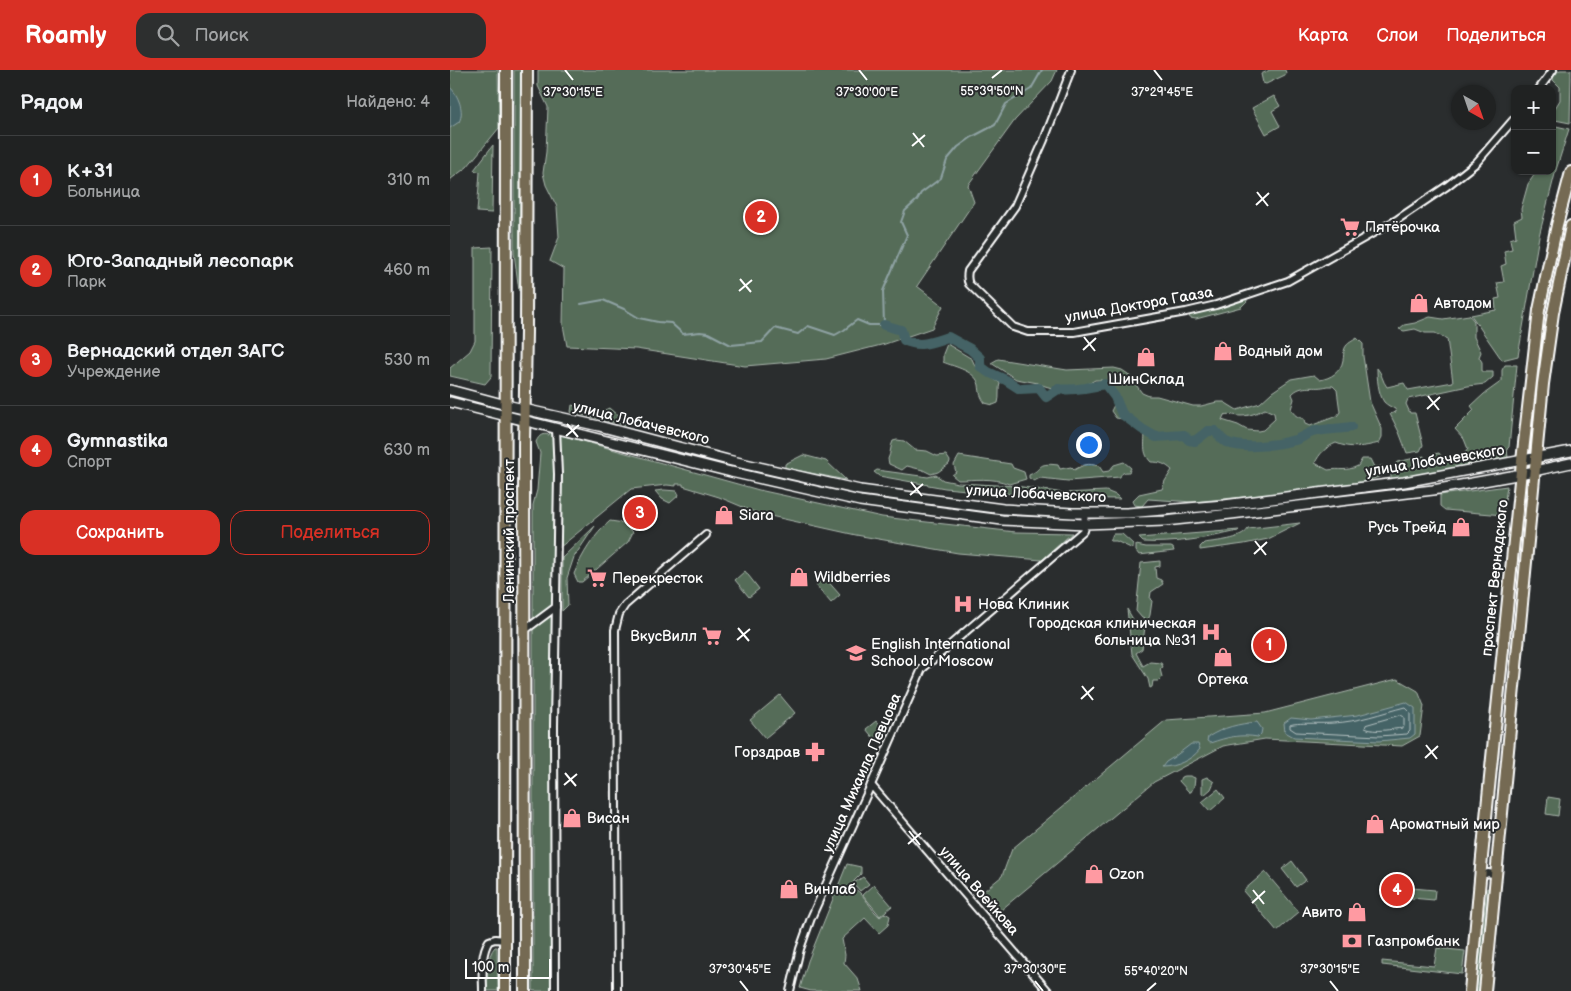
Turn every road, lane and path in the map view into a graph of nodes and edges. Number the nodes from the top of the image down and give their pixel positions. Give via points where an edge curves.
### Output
1 (506, 70) edge
2 (527, 70) edge
3 (1071, 70) edge
4 (1553, 70) edge
5 (1542, 85) edge
6 (1511, 123) edge
7 (1571, 172) edge
8 (1571, 226) edge
9 (450, 390) edge
10 (450, 402) edge
11 (506, 405) junction
12 (524, 409) junction
13 (506, 416) junction
14 (524, 421) junction
15 (556, 429) junction
16 (1571, 452) edge
17 (1537, 458) junction
18 (1522, 461) junction
19 (1571, 463) edge
20 (1536, 471) junction
21 (1521, 474) junction
22 (1084, 513) junction
23 (1085, 524) junction
24 (706, 535) dead end
25 (556, 608) junction
26 (525, 630) junction
27 (872, 785) junction
28 (1480, 880) junction
29 (1496, 882) junction
30 (505, 940) junction
31 (483, 991) edge
32 (505, 991) edge
33 (525, 991) edge
34 (555, 991) edge
35 (617, 991) edge
36 (790, 991) edge
37 (1048, 991) edge
38 (1470, 991) edge
39 (1485, 991) edge

1 - 11 main road, Ленинский проспект
2 - 12 main road, Ленинский проспект
3 - 6 street, улица Доктора Гааза via 1015,206 967,276 969,284 1012,327 1028,332 1074,332 1186,312 1288,280 1390,224 1448,186 1476,162
4 - 5 street
7 - 18 main road, проспект Вернадского via 1539,310
8 - 17 main road, проспект Вернадского via 1543,384
9 - 11 main road, улица Лобачевского
10 - 13 main road, улица Лобачевского
11 - 12 main road, улица Лобачевского
11 - 13 main road, Ленинский проспект
12 - 14 main road, Ленинский проспект
12 - 22 main road, улица Лобачевского via 860,490 1003,509
13 - 14 main road, улица Лобачевского
13 - 30 main road, Ленинский проспект
14 - 15 main road, улица Лобачевского
14 - 26 main road, Ленинский проспект
15 - 23 main road, улица Лобачевского via 860,501 1002,520
15 - 25 street
16 - 17 main road, улица Лобачевского
17 - 18 main road, улица Лобачевского
17 - 20 main road, проспект Вернадского
18 - 21 main road, проспект Вернадского
18 - 22 main road, улица Лобачевского via 1404,482 1233,504
19 - 20 main road, улица Лобачевского
20 - 21 main road, улица Лобачевского
20 - 29 main road, проспект Вернадского
21 - 23 main road, улица Лобачевского via 1404,494 1231,514
21 - 28 main road, проспект Вернадского
22 - 23 street
23 - 27 street, улица Михаила Певцова via 1080,534 922,669
24 - 35 street via 625,605 615,630
25 - 26 street
25 - 34 street
26 - 33 main road, Ленинский проспект
27 - 36 street, улица Михаила Певцова via 805,932
27 - 37 street, улица Воейкова
28 - 29 street via 1490,873
28 - 38 main road, проспект Вернадского
29 - 39 main road, проспект Вернадского
30 - 31 street via 488,941
30 - 32 main road, Ленинский проспект

